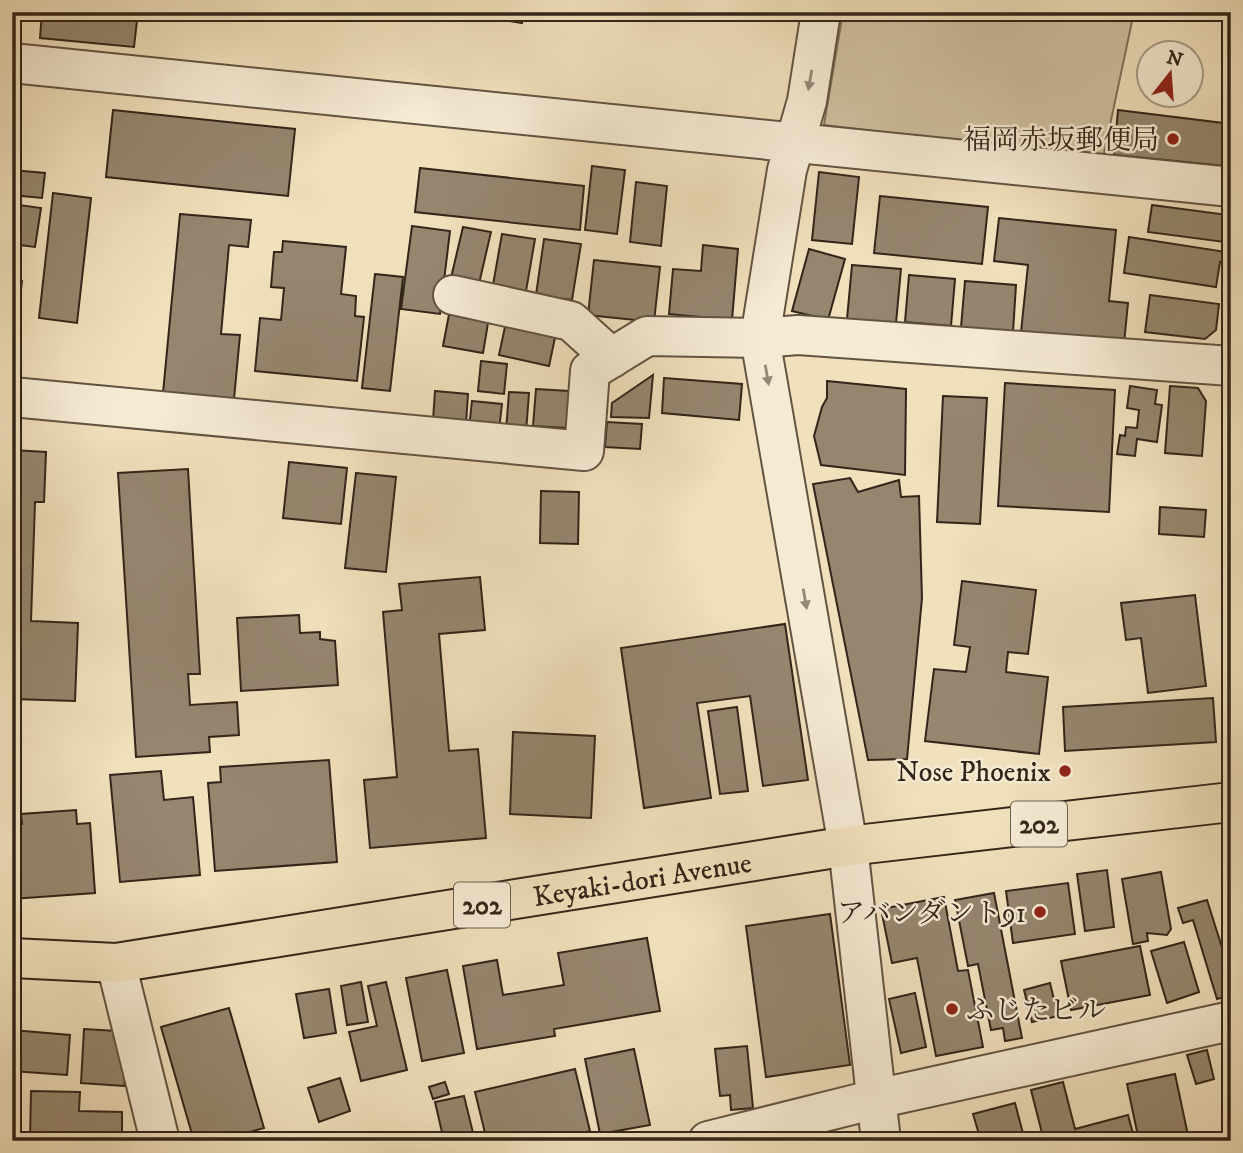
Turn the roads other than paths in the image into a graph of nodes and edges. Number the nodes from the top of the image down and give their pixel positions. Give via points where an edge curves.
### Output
1 (821, 12) edge
2 (12, 63) edge
3 (795, 142) junction
4 (1231, 187) edge
5 (453, 295) dead end
6 (760, 338) junction
7 (612, 358) junction
8 (1231, 366) edge
9 (12, 397) edge
10 (1231, 802) edge
11 (848, 846) junction
12 (12, 958) edge
13 (116, 963) junction
14 (1231, 1021) edge
15 (876, 1099) junction
16 (160, 1141) edge
17 (708, 1141) edge
18 (881, 1141) edge

1 -> 3 street via 807,101
2 - 3 street
3 - 4 street
3 - 6 street via 786,170
5 - 7 street via 571,321
6 - 7 street via 647,337
6 - 8 street via 798,335
6 -> 11 street
7 - 9 street via 590,371 584,451
10 - 11 highway, Keyaki-dori Avenue / 202
11 - 13 highway, Keyaki-dori Avenue / 202
11 - 15 street
12 - 13 highway, Keyaki-dori Avenue / 202
13 - 16 street
14 - 15 street
15 - 17 street
15 - 18 street

